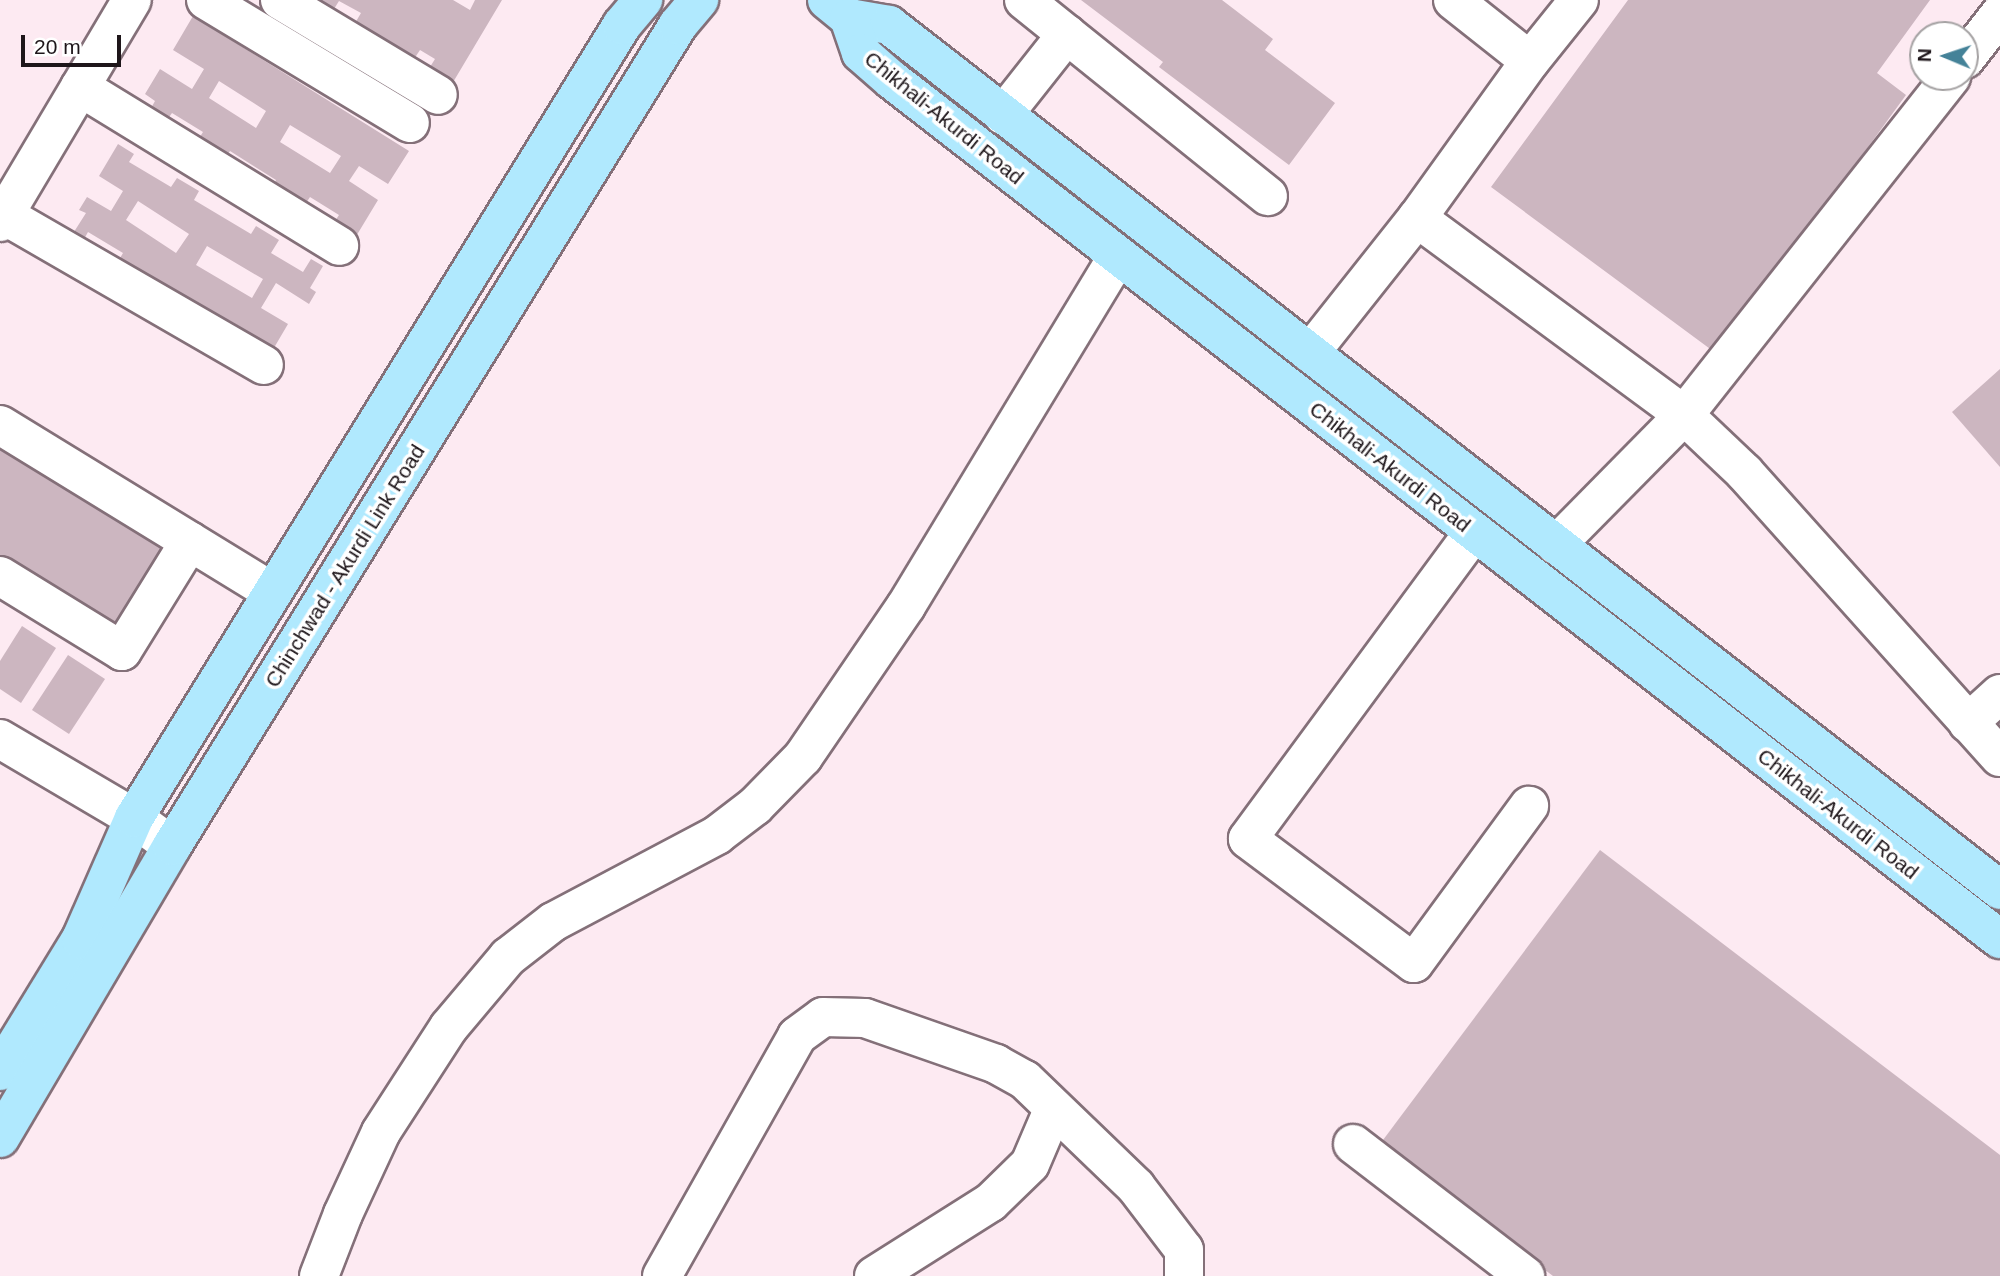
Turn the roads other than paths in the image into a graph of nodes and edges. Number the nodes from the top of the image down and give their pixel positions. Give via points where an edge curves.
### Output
1 (132, 0) edge
2 (206, 0) edge
3 (281, 0) edge
4 (643, 0) edge
5 (699, 0) edge
6 (1024, 0) edge
7 (1453, 0) edge
8 (1579, 0) edge
9 (838, 9) edge
10 (2000, 14) edge
11 (1067, 34) junction
12 (1979, 41) edge
13 (1530, 61) junction
14 (80, 87) junction
15 (1940, 91) edge
16 (438, 95) dead end
17 (1003, 115) junction
18 (410, 123) dead end
19 (1268, 196) dead end
20 (2, 218) edge
21 (1417, 218) junction
22 (339, 246) dead end
23 (1118, 256) junction
24 (1310, 353) junction
25 (264, 365) dead end
26 (1684, 415) junction
27 (0, 425) edge
28 (1474, 532) junction
29 (190, 541) junction
30 (1556, 545) junction
31 (0, 576) edge
32 (273, 592) junction
33 (2000, 694) edge
34 (1968, 723) junction
35 (0, 739) edge
36 (2000, 757) edge
37 (1529, 806) dead end
38 (134, 818) junction
39 (172, 846) junction
40 (1997, 882) edge
41 (2000, 939) edge
42 (0, 1071) edge
43 (1053, 1110) junction
44 (0, 1138) edge
45 (1353, 1144) dead end
46 (319, 1276) edge
47 (662, 1276) edge
48 (874, 1276) edge
49 (1184, 1276) edge
50 (1525, 1276) edge

1 - 14 street
2 - 18 street
3 - 16 street
4 - 32 main road via 615,37
5 - 39 main road, Chinchwad - Akurdi Link Road via 678,25
6 - 11 street
7 - 13 street
8 - 13 street
9 - 17 main road, Chikhali-Akurdi Road via 889,25
9 - 23 main road, Chikhali-Akurdi Road via 861,53 871,62
10 - 12 street
11 - 17 street
11 - 19 street
13 - 21 street
14 - 20 street
14 - 22 street
15 - 26 street
17 - 24 main road, Chikhali-Akurdi Road
20 - 25 street
21 - 24 street
21 - 26 street
23 - 28 main road, Chikhali-Akurdi Road
23 - 46 street via 906,606 803,757 755,806 717,835 553,922 508,957 449,1027 381,1132
24 - 30 main road, Chikhali-Akurdi Road
26 - 30 street
26 - 34 street via 1744,472
27 - 29 street
28 - 37 street via 1248,839 1414,963
28 - 41 main road, Chikhali-Akurdi Road
29 - 31 street via 122,651
29 - 32 street
30 - 40 main road, Chikhali-Akurdi Road
32 - 38 main road
33 - 34 street
34 - 36 street
35 - 38 street
38 - 39 street
38 - 42 main road via 81,939
39 - 44 main road, Chinchwad - Akurdi Link Road
43 - 47 street via 1025,1080 996,1064 865,1018 823,1017 797,1036
43 - 48 street via 1030,1164 991,1202
43 - 49 street via 1136,1186 1184,1250
45 - 50 street

